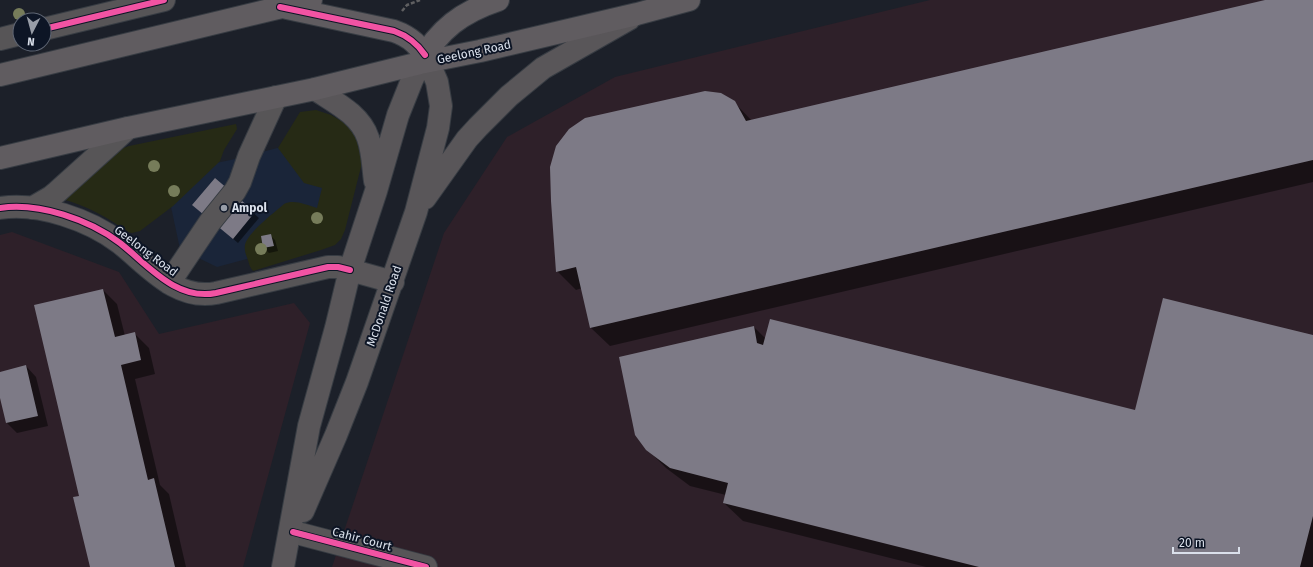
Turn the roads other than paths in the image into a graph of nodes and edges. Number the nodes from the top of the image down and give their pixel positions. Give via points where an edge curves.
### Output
1 (164, 0) edge
2 (310, 0) edge
3 (498, 0) edge
4 (689, 0) edge
5 (280, 7) junction
6 (637, 14) junction
7 (52, 27) edge
8 (12, 36) edge
9 (0, 39) edge
10 (425, 60) junction
11 (0, 74) edge
12 (314, 89) junction
13 (276, 97) junction
14 (128, 128) junction
15 (0, 158) edge
16 (376, 190) junction
17 (0, 208) edge
18 (32, 208) junction
19 (416, 212) junction
20 (350, 270) junction
21 (392, 282) junction
22 (169, 283) junction
23 (291, 537) junction
24 (283, 567) edge
25 (426, 567) edge

1 - 7 street
2 - 5 highway
3 - 10 highway via 481,6 455,21 438,36
4 - 6 highway, Geelong Road
5 - 10 highway via 394,31 414,41
5 - 11 highway
6 - 10 highway, Geelong Road via 480,51
6 - 19 main road via 534,74 508,96 467,139
8 - 9 street
10 - 12 highway, Geelong Road
10 - 16 main road, McDonald Road via 409,86 398,115
10 - 19 main road, McDonald Road via 437,82 441,106 438,128
12 - 13 highway, Geelong Road
12 - 16 main road via 349,112 363,128 370,146
13 - 14 highway, Geelong Road
13 - 22 street via 235,191 210,222
14 - 15 highway, Geelong Road
14 - 18 street via 54,195
16 - 20 main road, McDonald Road
17 - 18 street, Geelong Road
18 - 22 street, Geelong Road via 67,216 97,228 120,243
19 - 21 main road, McDonald Road
20 - 21 main road
20 - 22 street, Geelong Road via 334,267 322,269 211,294 198,294
20 - 23 main road, McDonald Road via 310,426
21 - 23 main road, McDonald Road via 357,382
23 - 24 main road, McDonald Road
23 - 25 street, Cahir Court

